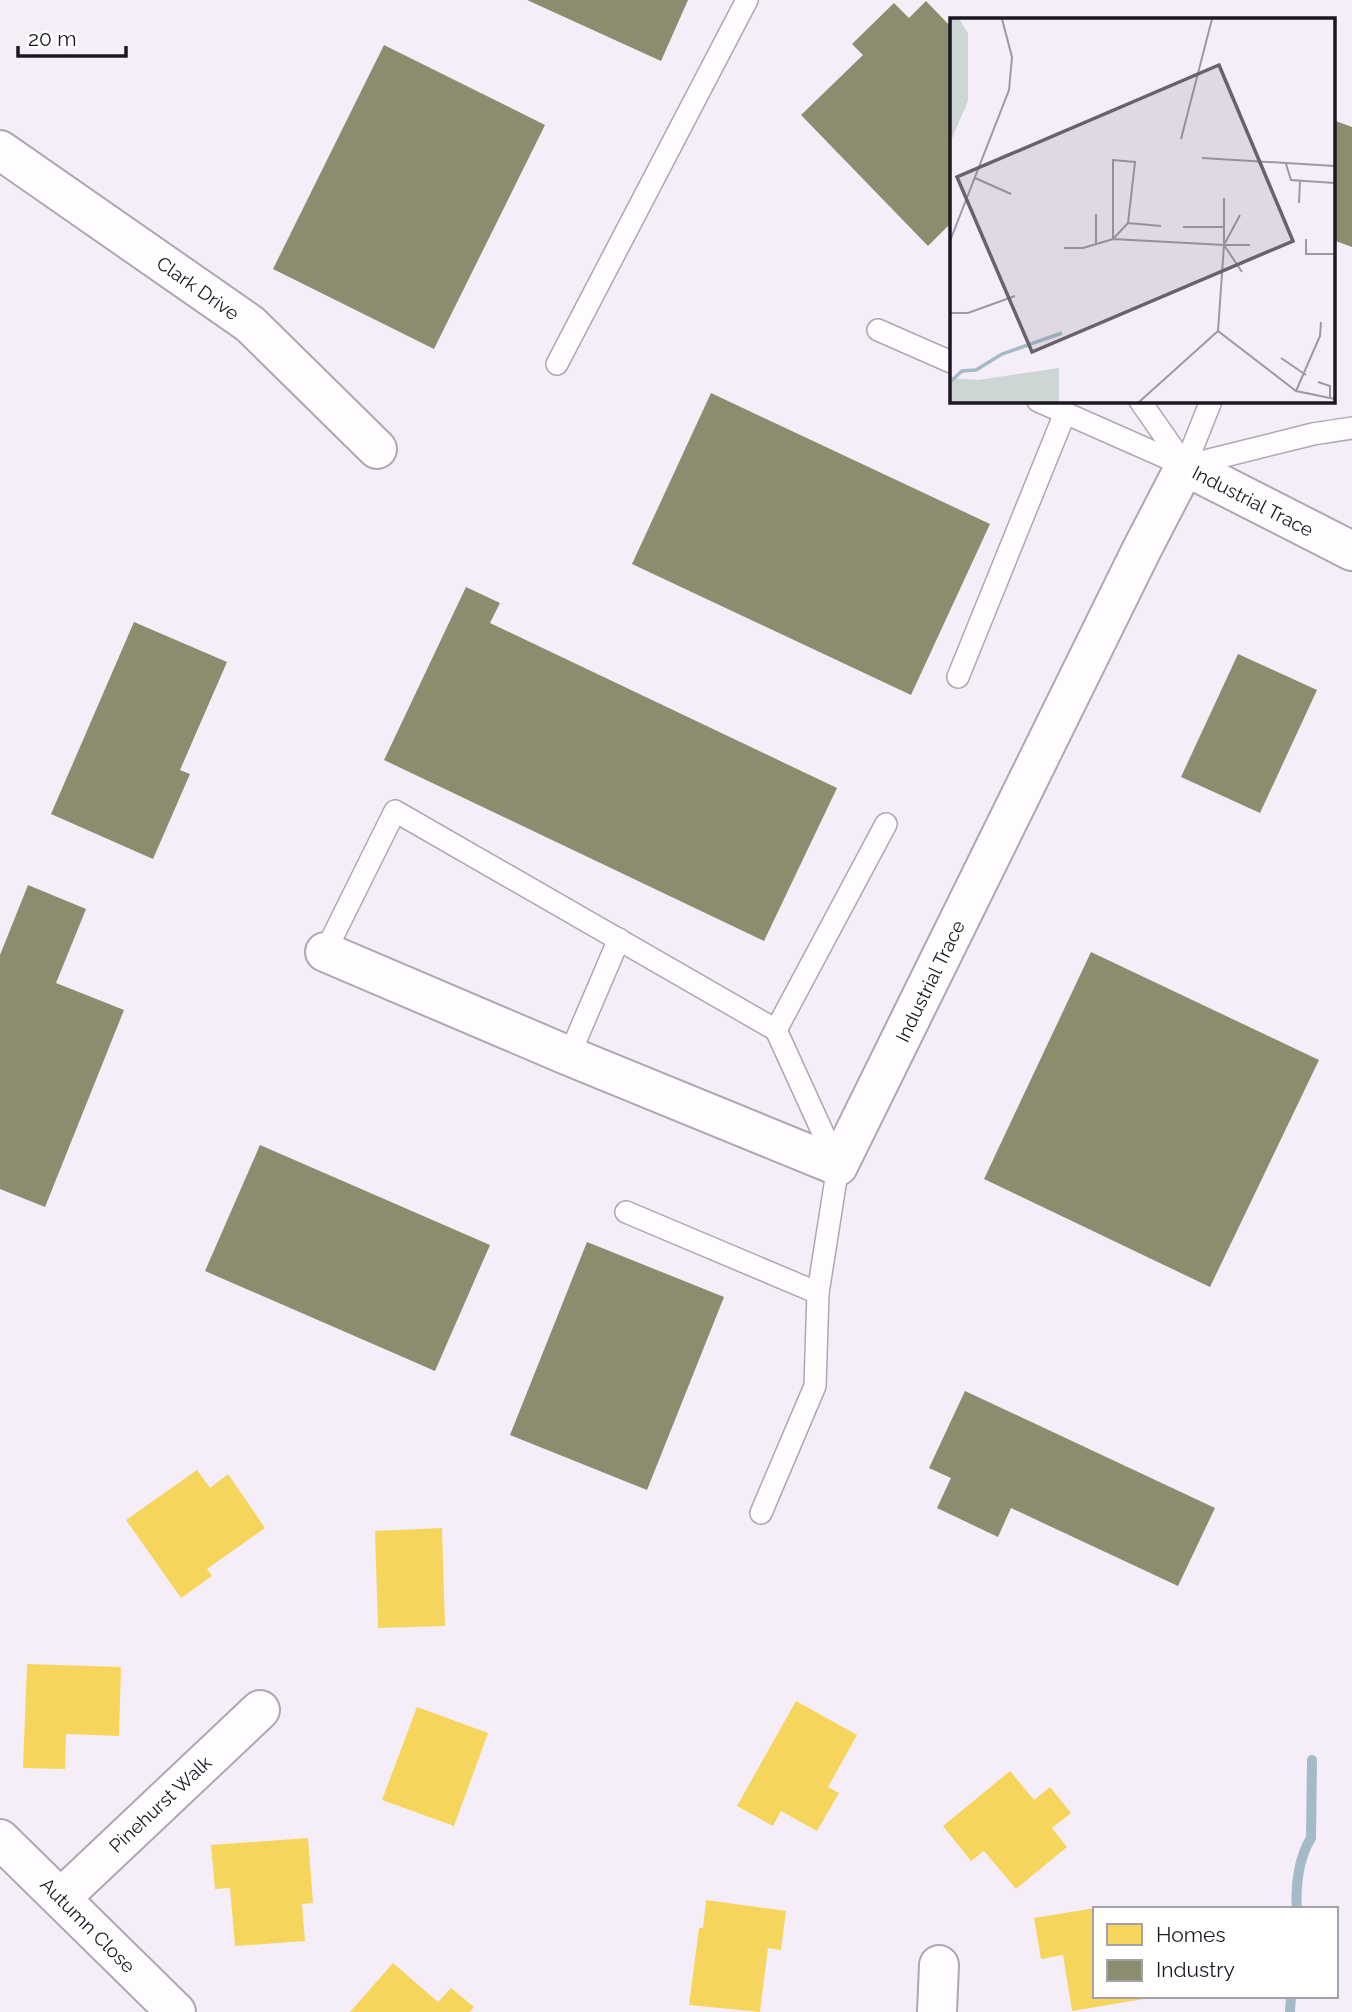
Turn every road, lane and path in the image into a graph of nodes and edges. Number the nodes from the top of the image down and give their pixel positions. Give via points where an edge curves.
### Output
1 (747, 0) edge
2 (0, 150) edge
3 (878, 330) dead end
4 (950, 362) edge
5 (557, 364) dead end
6 (1040, 402) edge
7 (1141, 402) edge
8 (1211, 402) edge
9 (1065, 413) junction
10 (1352, 428) edge
11 (377, 449) dead end
12 (1185, 466) junction
13 (1352, 551) edge
14 (958, 677) dead end
15 (886, 824) dead end
16 (619, 940) junction
17 (325, 952) joint
18 (776, 1030) junction
19 (569, 1056) junction
20 (838, 1166) junction
21 (626, 1212) dead end
22 (818, 1293) junction
23 (761, 1513) dead end
24 (260, 1710) dead end
25 (0, 1839) edge
26 (61, 1898) junction
27 (939, 1965) dead end
28 (176, 2012) edge
29 (937, 2012) edge

1 - 5 lane
2 - 11 street, Clark Drive via 250,324
3 - 4 lane
6 - 9 lane
7 - 12 lane
8 - 12 lane
9 - 12 lane
9 - 14 lane
10 - 12 lane
12 - 13 street, Industrial Trace
12 - 20 street, Industrial Trace
15 - 18 lane
16 - 17 lane via 395,811
16 - 18 lane
16 - 19 lane
17 - 19 street
18 - 20 lane
19 - 20 street
20 - 22 lane
21 - 22 lane
22 - 23 lane via 815,1385
24 - 26 street, Pinehurst Walk
25 - 26 street, Autumn Close
26 - 28 street, Autumn Close
27 - 29 street

